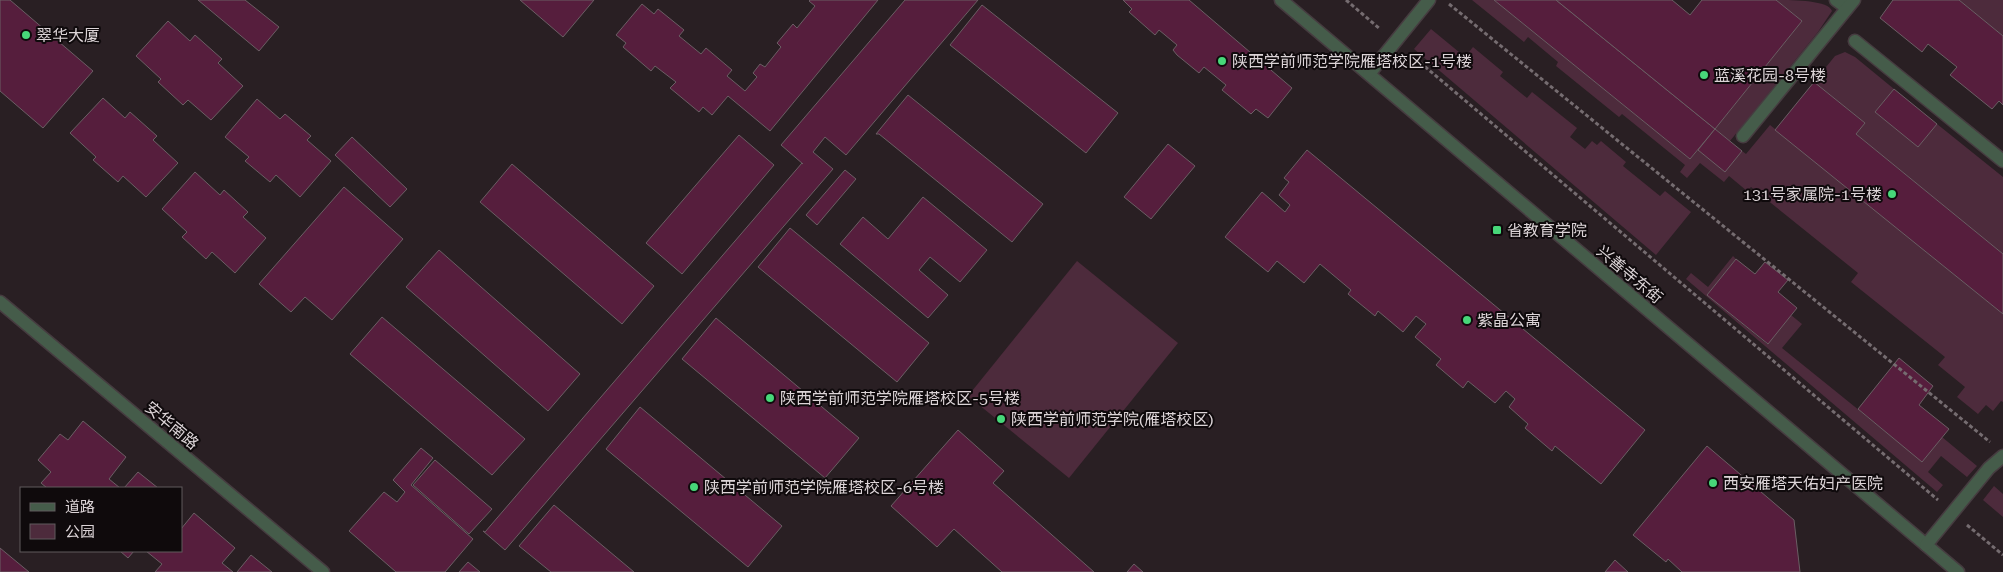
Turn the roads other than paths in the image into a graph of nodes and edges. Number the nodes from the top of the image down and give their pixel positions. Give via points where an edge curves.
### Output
1 (1281, 0) edge
2 (1429, 0) edge
3 (1836, 0) edge
4 (1850, 4) edge
5 (1855, 41) dead end
6 (1369, 74) junction
7 (1743, 136) dead end
8 (2003, 161) edge
9 (0, 302) edge
10 (1999, 451) edge
11 (1926, 545) junction
12 (323, 572) edge
13 (1958, 572) edge

1 - 6 street, 兴善寺东街
2 - 6 street
3 - 4 street
4 - 7 street
5 - 8 street
6 - 11 street, 兴善寺东街
9 - 12 street, 安华南路
10 - 11 street via 1989,468
11 - 13 street, 兴善寺东街

